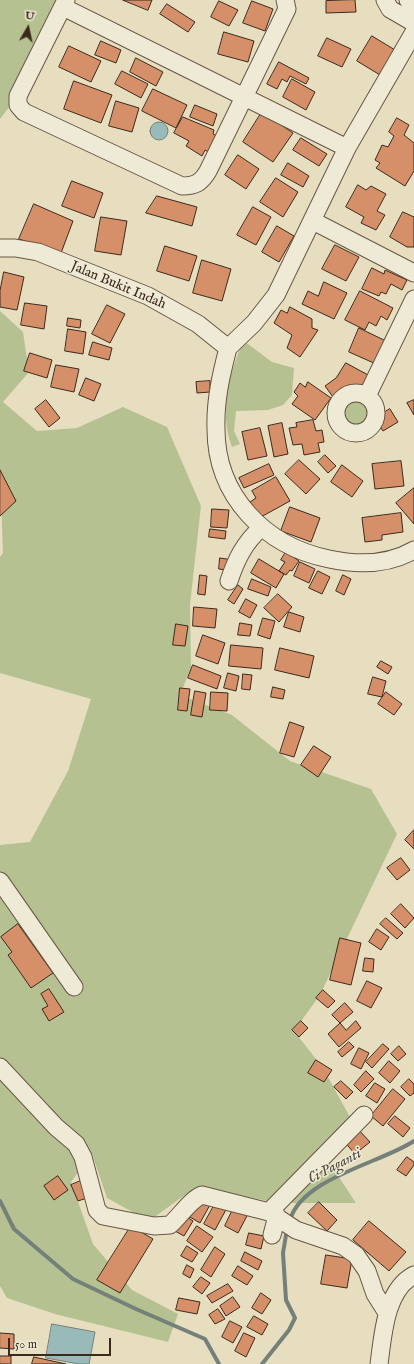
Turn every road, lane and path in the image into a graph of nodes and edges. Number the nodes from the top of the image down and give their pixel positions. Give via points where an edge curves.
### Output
1 (285, 0) edge
2 (385, 0) edge
3 (408, 0) edge
4 (64, 4) edge
5 (414, 7) edge
6 (414, 22) edge
7 (414, 32) edge
8 (243, 97) junction
9 (348, 148) junction
10 (313, 221) junction
11 (0, 248) edge
12 (414, 273) edge
13 (414, 299) edge
14 (228, 348) junction
15 (367, 396) dead end
16 (261, 528) junction
17 (414, 550) edge
18 (229, 580) dead end
19 (0, 881) edge
20 (74, 987) dead end
21 (0, 1067) edge
22 (364, 1115) dead end
23 (279, 1218) junction
24 (272, 1236) dead end
25 (414, 1275) edge
26 (387, 1313) junction
27 (379, 1364) edge

1 - 8 street via 287,9
2 - 6 street via 390,9
3 - 5 street
4 - 8 street
4 - 8 street via 18,96 18,105 24,112 182,186 193,186 202,181 208,171
7 - 9 street
8 - 9 street
9 - 10 street
10 - 12 street
10 - 14 street via 276,295 254,323
11 - 14 street, Jalan Bukit Indah via 38,252 148,296 198,324
13 - 15 street
14 - 16 street via 218,384 217,448 233,495
16 - 17 street via 285,544 316,557 341,562 370,563 392,559
16 - 18 street via 250,538 236,560
19 - 20 street
21 - 23 street via 76,1144 83,1158 97,1210 103,1216 154,1226 170,1225 194,1198 202,1195
22 - 23 street
23 - 24 street
23 - 26 street via 296,1230 343,1246 356,1255 367,1271 375,1294
25 - 26 street via 396,1292
26 - 27 street

